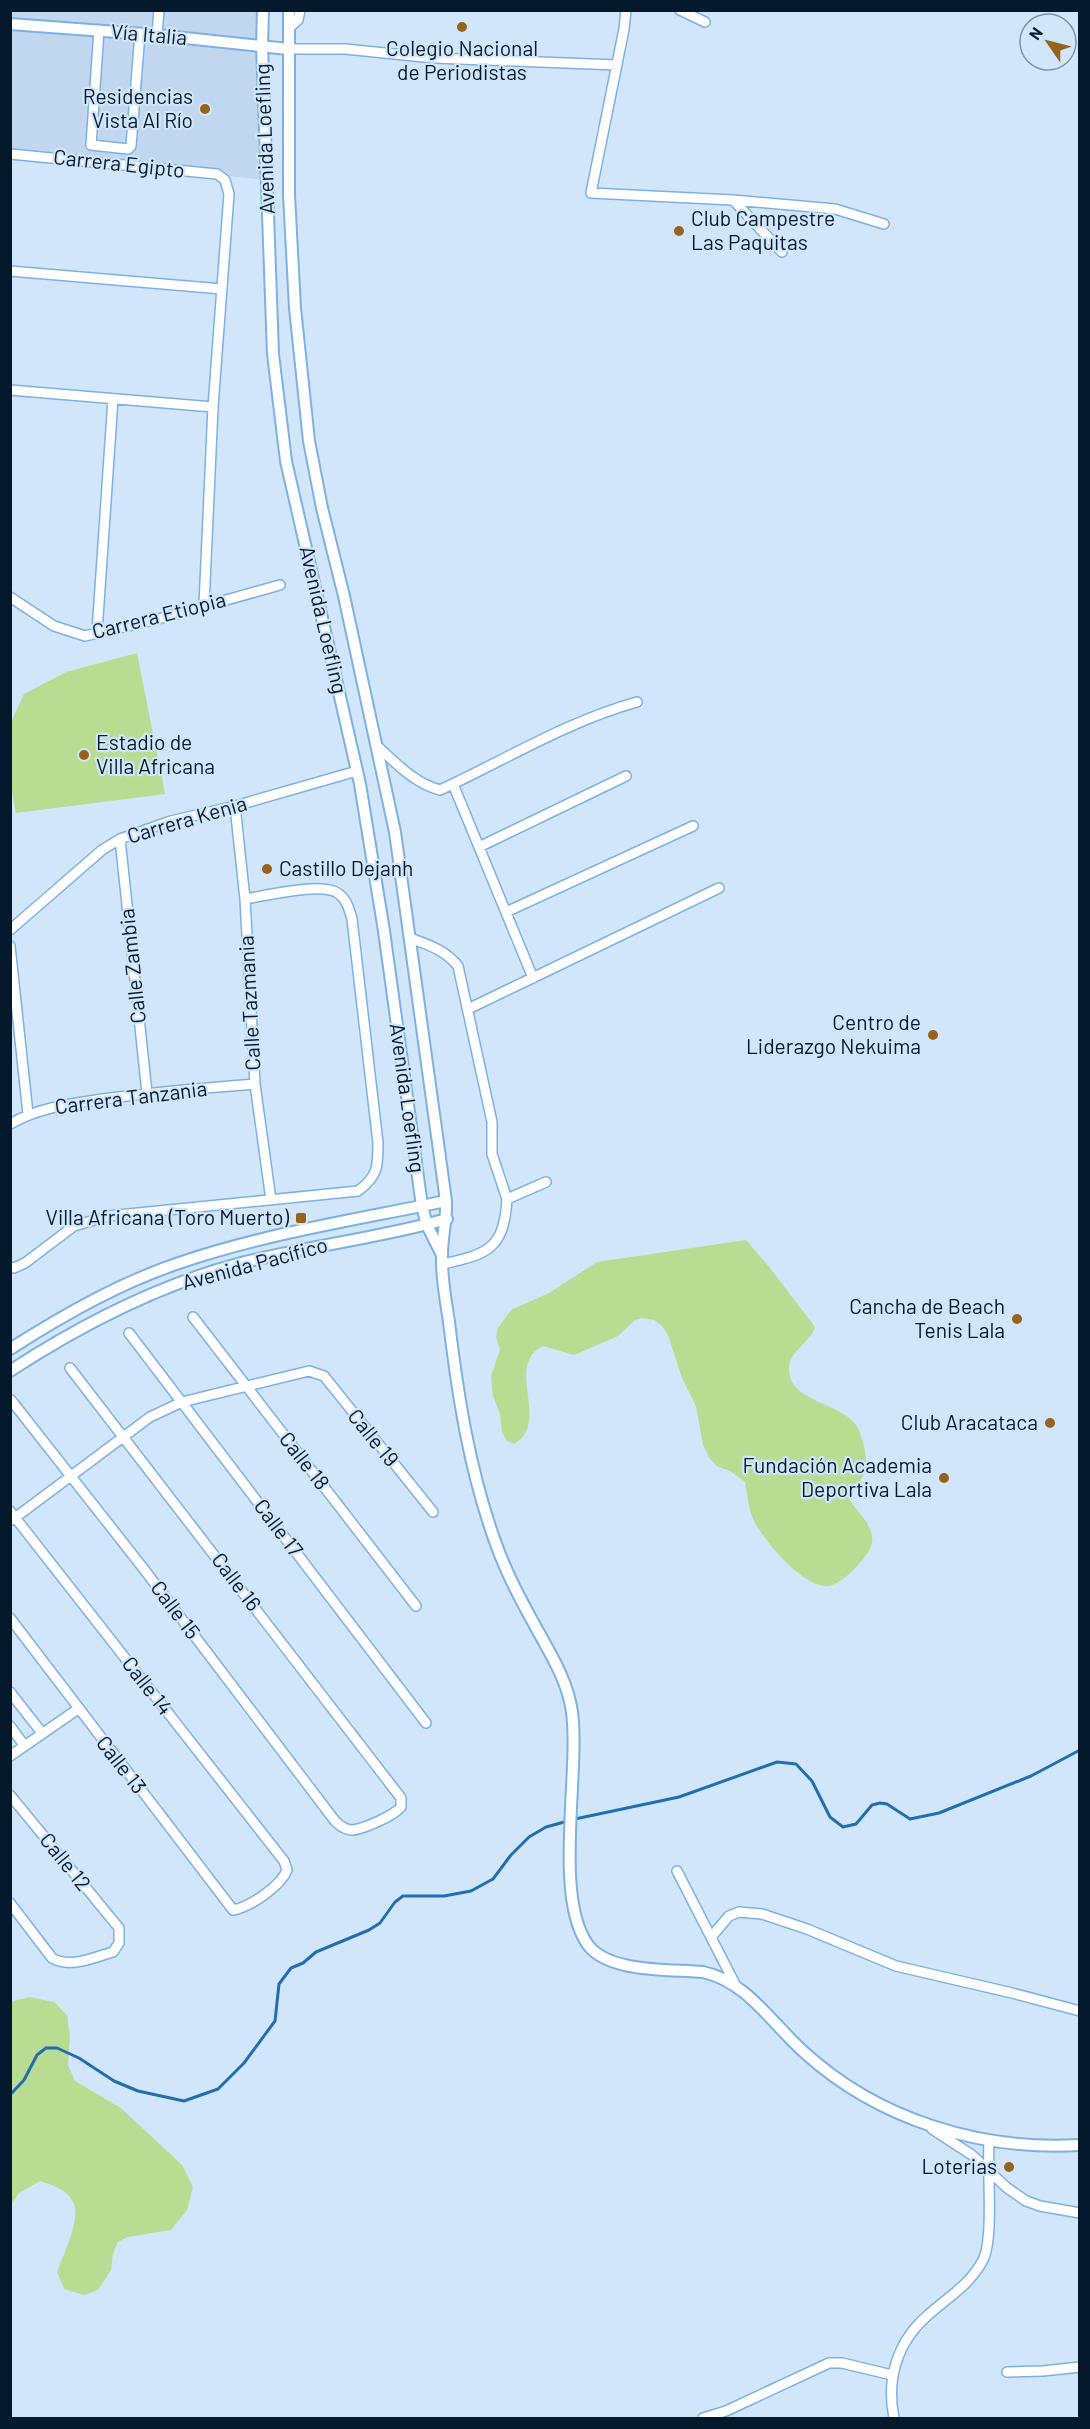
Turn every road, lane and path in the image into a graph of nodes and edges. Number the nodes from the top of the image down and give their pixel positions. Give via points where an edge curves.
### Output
1 (159, 10) edge
2 (263, 10) edge
3 (289, 10) edge
4 (300, 10) edge
5 (626, 10) edge
6 (680, 10) edge
7 (705, 22) dead end
8 (10, 24) edge
9 (99, 30) junction
10 (140, 33) junction
11 (289, 33) junction
12 (157, 35) junction
13 (262, 46) junction
14 (288, 49) junction
15 (617, 65) junction
16 (10, 154) edge
17 (733, 200) junction
18 (884, 224) dead end
19 (782, 252) dead end
20 (10, 271) edge
21 (222, 289) junction
22 (11, 391) edge
23 (113, 399) junction
24 (213, 407) junction
25 (280, 585) dead end
26 (10, 597) edge
27 (204, 605) junction
28 (97, 632) junction
29 (637, 702) dead end
30 (377, 746) junction
31 (357, 771) junction
32 (626, 776) dead end
33 (453, 784) junction
34 (235, 806) junction
35 (693, 826) dead end
36 (120, 839) junction
37 (479, 848) junction
38 (719, 888) dead end
39 (245, 899) junction
40 (506, 912) junction
41 (10, 930) edge
42 (410, 938) junction
43 (10, 946) edge
44 (533, 978) junction
45 (468, 1009) junction
46 (255, 1084) junction
47 (147, 1093) junction
48 (28, 1114) junction
49 (10, 1124) edge
50 (546, 1182) dead end
51 (507, 1199) junction
52 (271, 1200) junction
53 (446, 1201) junction
54 (423, 1206) junction
55 (447, 1219) junction
56 (427, 1225) junction
57 (442, 1259) junction
58 (10, 1267) edge
59 (193, 1317) dead end
60 (129, 1334) dead end
61 (10, 1349) edge
62 (70, 1368) dead end
63 (10, 1371) edge
64 (246, 1385) junction
65 (11, 1400) edge
66 (182, 1402) junction
67 (124, 1436) junction
68 (71, 1476) junction
69 (433, 1512) dead end
70 (12, 1517) edge
71 (416, 1606) dead end
72 (10, 1618) edge
73 (10, 1692) edge
74 (78, 1709) junction
75 (426, 1724) dead end
76 (10, 1726) edge
77 (42, 1733) junction
78 (24, 1745) junction
79 (10, 1756) edge
80 (10, 1795) edge
81 (335, 1821) joint
82 (676, 1871) dead end
83 (10, 1903) edge
84 (233, 1910) joint
85 (712, 1936) junction
86 (735, 1984) junction
87 (1080, 2011) edge
88 (913, 2118) junction
89 (990, 2142) junction
90 (1080, 2145) edge
91 (988, 2171) junction
92 (1080, 2213) edge
93 (1080, 2367) edge
94 (1007, 2372) dead end
95 (892, 2375) junction
96 (703, 2418) edge
97 (894, 2418) edge

1 - 12 street
2 - 13 street, Avenida Loefling
3 - 11 street
4 - 11 street
5 - 15 street
6 - 7 street
8 - 9 street, Vía Italia
9 - 10 street, Vía Italia
9 - 10 street via 91,145 128,149
10 - 12 street, Vía Italia
11 - 14 street, Avenida Loefling
12 - 13 street, Vía Italia
13 - 14 street, Vía Italia
13 - 31 street, Avenida Loefling via 277,399 286,461
14 - 15 street
14 - 30 street, Avenida Loefling via 289,195 306,420 322,508
15 - 17 street via 591,193
16 - 21 street, Carrera Egipto via 217,174 225,180 229,194
17 - 18 street via 835,209
17 - 19 street
20 - 21 street
21 - 24 street
22 - 23 street
23 - 24 street
23 - 28 street
24 - 27 street
25 - 27 street, Carrera Etiopia
26 - 28 street, Carrera Etiopia via 54,626 85,636
27 - 28 street, Carrera Etiopia
29 - 33 street via 569,727
30 - 33 street via 428,787 440,790
30 - 42 street, Avenida Loefling via 395,832
31 - 34 street, Carrera Kenia
31 - 54 street, Avenida Loefling
32 - 37 street
33 - 37 street
34 - 36 street, Carrera Kenia via 171,821
34 - 39 street, Calle Tazmania
35 - 40 street
36 - 41 street, Carrera Kenia
36 - 47 street, Calle Zambia
37 - 40 street
38 - 44 street
39 - 46 street, Calle Tazmania
39 - 52 street via 325,888 338,892 348,904 378,1143 378,1165 372,1181 358,1191
40 - 44 street
42 - 45 street via 451,956 458,966
42 - 53 street, Avenida Loefling
43 - 48 street
44 - 45 street
45 - 51 street via 492,1122 492,1154
46 - 47 street, Carrera Tanzania
46 - 52 street, Calle Tazmania
47 - 48 street, Carrera Tanzania
48 - 49 street, Carrera Tanzania
50 - 51 street
51 - 57 street via 505,1225 488,1249 468,1258
52 - 58 street via 92,1220 74,1226 25,1263
53 - 54 street, Avenida Pacífico
53 - 55 street, Avenida Loefling
54 - 56 street, Avenida Loefling
54 - 61 street, Avenida Pacífico via 297,1232 183,1262 60,1317
55 - 56 street, Avenida Pacífico
55 - 57 street, Avenida Loefling
56 - 57 street, Avenida Loefling
56 - 63 street, Avenida Pacífico via 300,1249 189,1279 69,1333
57 - 86 street via 462,1413 491,1528 517,1591 558,1667 571,1704 572,1890 580,1932 592,1950 618,1965 703,1972
59 - 64 street, Calle 18
60 - 66 street, Calle 17
62 - 67 street, Calle 16
64 - 66 street
64 - 69 street, Calle 19 via 309,1371 324,1376
64 - 71 street, Calle 18
65 - 68 street, Calle 15
66 - 67 street via 150,1417
66 - 75 street, Calle 17
67 - 68 street
67 - 81 street, Calle 16 via 401,1798 401,1807 395,1814 352,1830
68 - 70 street
68 - 81 street, Calle 15
70 - 84 street, Calle 14 via 284,1861 284,1878 248,1906
72 - 74 street, Calle 13
73 - 77 street
74 - 77 street
74 - 84 street, Calle 13
76 - 78 street
77 - 78 street
78 - 79 street
80 - 83 street, Calle 12 via 119,1928 120,1943 113,1952 60,1963
82 - 85 street
85 - 86 street
85 - 87 street via 729,1916 739,1912 762,1914 897,1966
86 - 88 street via 804,2053 831,2074
88 - 89 street
88 - 91 street via 959,2145
89 - 90 street
89 - 91 street
91 - 92 street via 1032,2204
91 - 95 street via 989,2240 984,2259 970,2280 918,2325 901,2350
93 - 94 street
95 - 96 street via 829,2363
95 - 97 street

